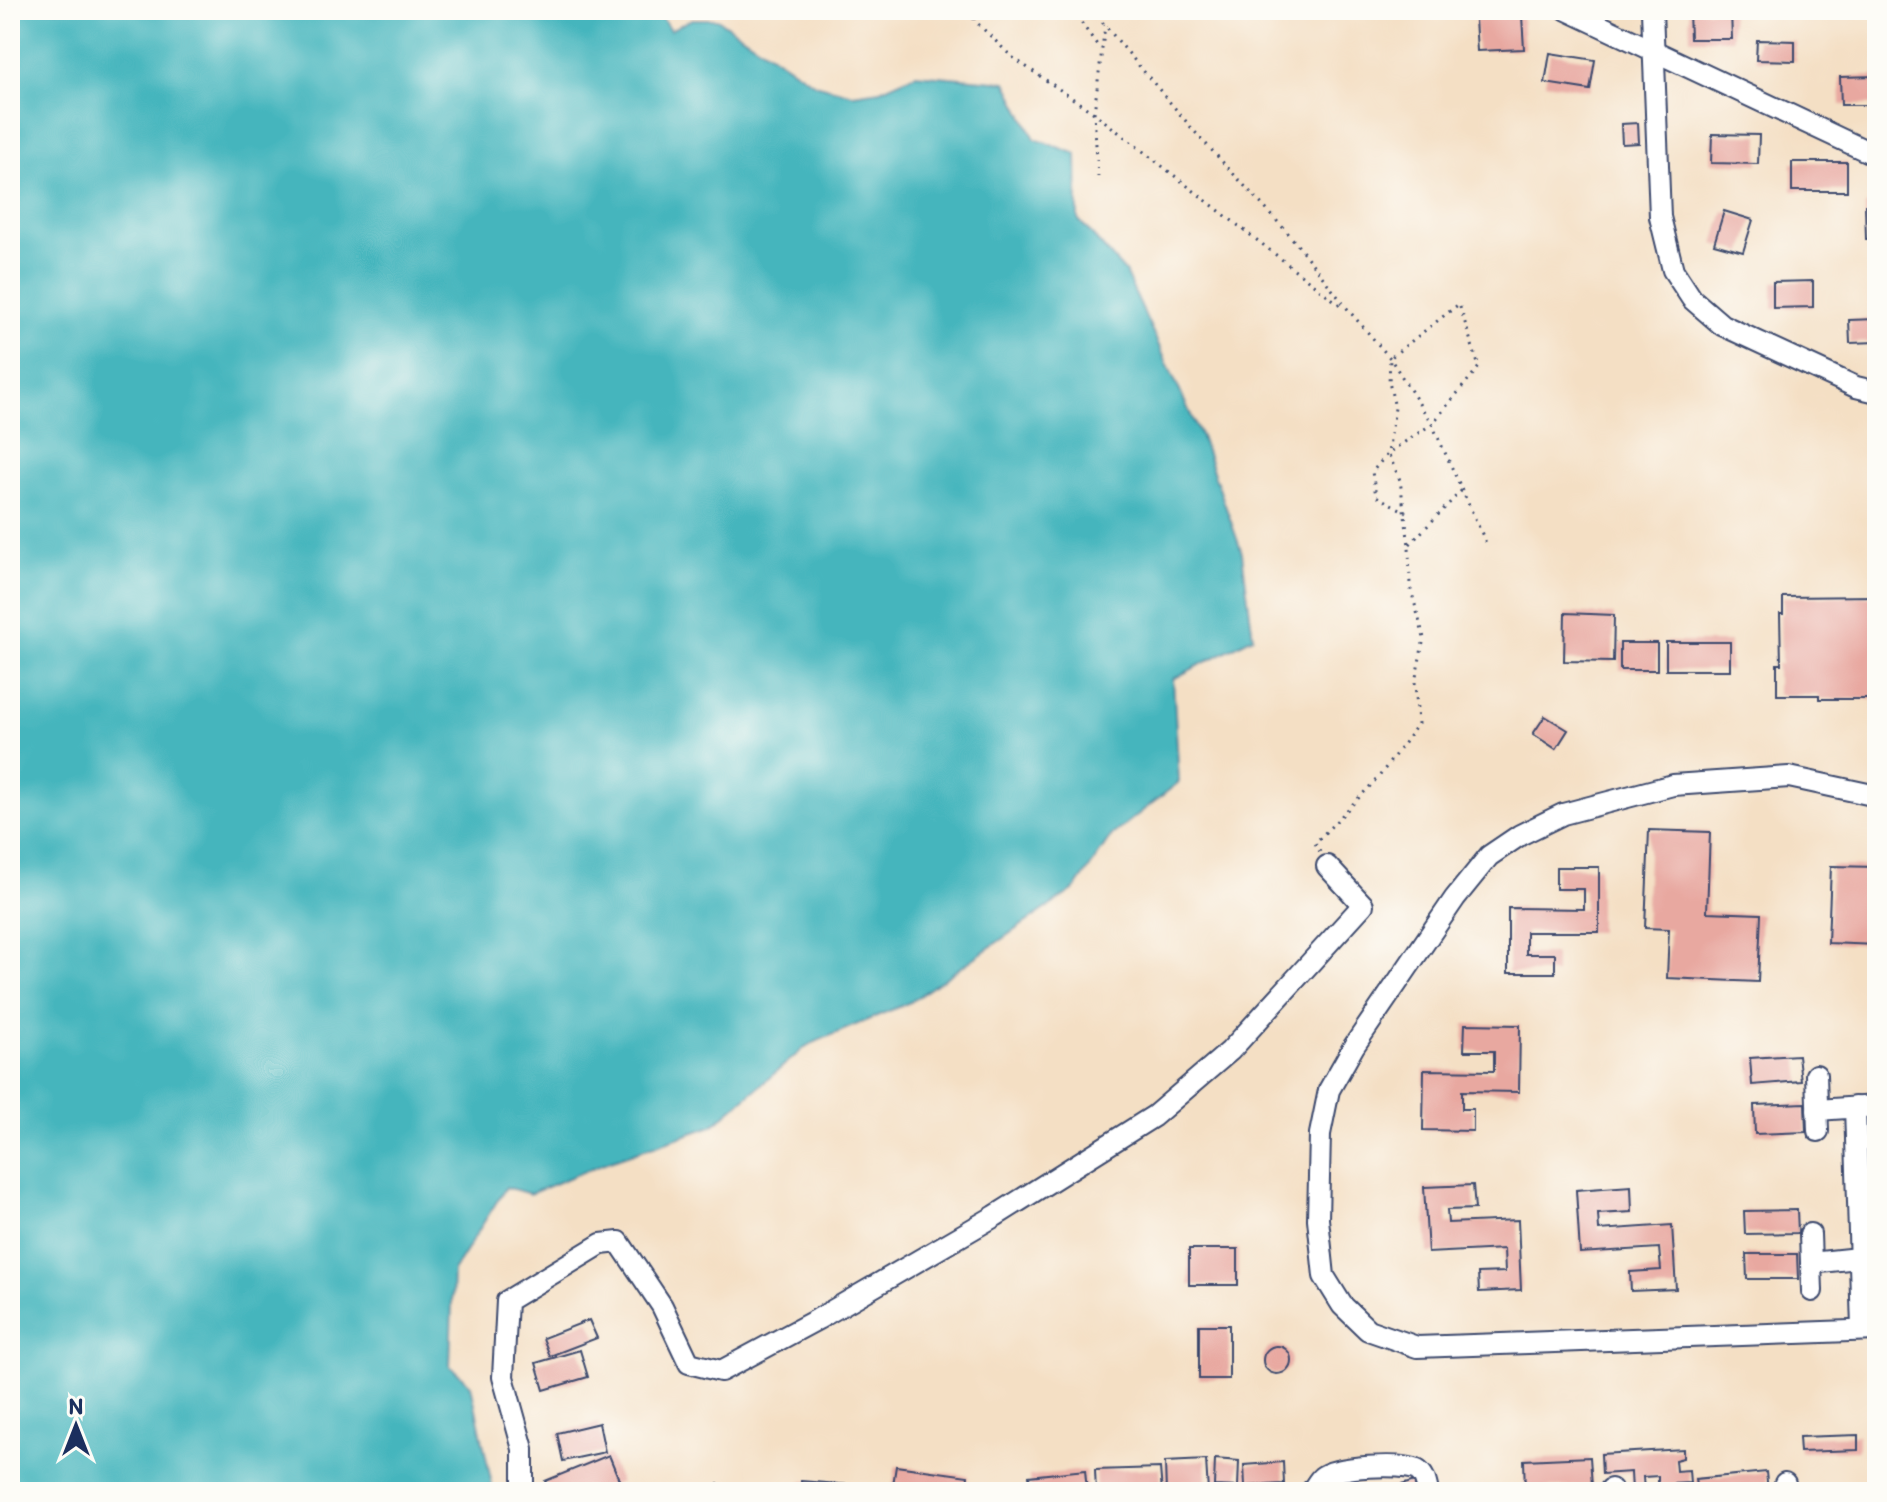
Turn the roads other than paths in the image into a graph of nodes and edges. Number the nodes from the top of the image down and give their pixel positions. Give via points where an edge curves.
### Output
1 (1567, 10) edge
2 (1652, 10) edge
3 (1654, 50) junction
4 (1877, 156) edge
5 (1877, 392) edge
6 (1877, 796) edge
7 (1327, 866) road end
8 (1816, 1075) dead end
9 (1877, 1106) edge
10 (1855, 1107) junction
11 (1817, 1110) junction
12 (1818, 1131) dead end
13 (1810, 1234) dead end
14 (1868, 1256) edge
15 (1811, 1263) junction
16 (1812, 1291) dead end
17 (1870, 1329) edge
18 (523, 1492) edge
19 (1311, 1492) edge
20 (1428, 1492) edge

1 - 3 street
2 - 3 street
3 - 4 street
3 - 5 street via 1660,217 1673,270 1692,299 1722,325
6 - 17 street via 1789,777 1673,785 1563,814 1489,856 1455,898 1329,1090 1320,1148 1318,1219 1324,1276 1342,1305 1368,1330 1417,1347
7 - 18 street via 1363,905 1230,1051 1154,1116 995,1216 721,1371 689,1363 662,1306 619,1242 601,1244 507,1301 503,1377 523,1449
8 - 11 street
9 - 10 street
10 - 11 street
10 - 14 street
11 - 12 street
13 - 15 street
14 - 15 street
14 - 17 street
15 - 16 street
19 - 20 street via 1333,1471 1400,1466 1424,1475

